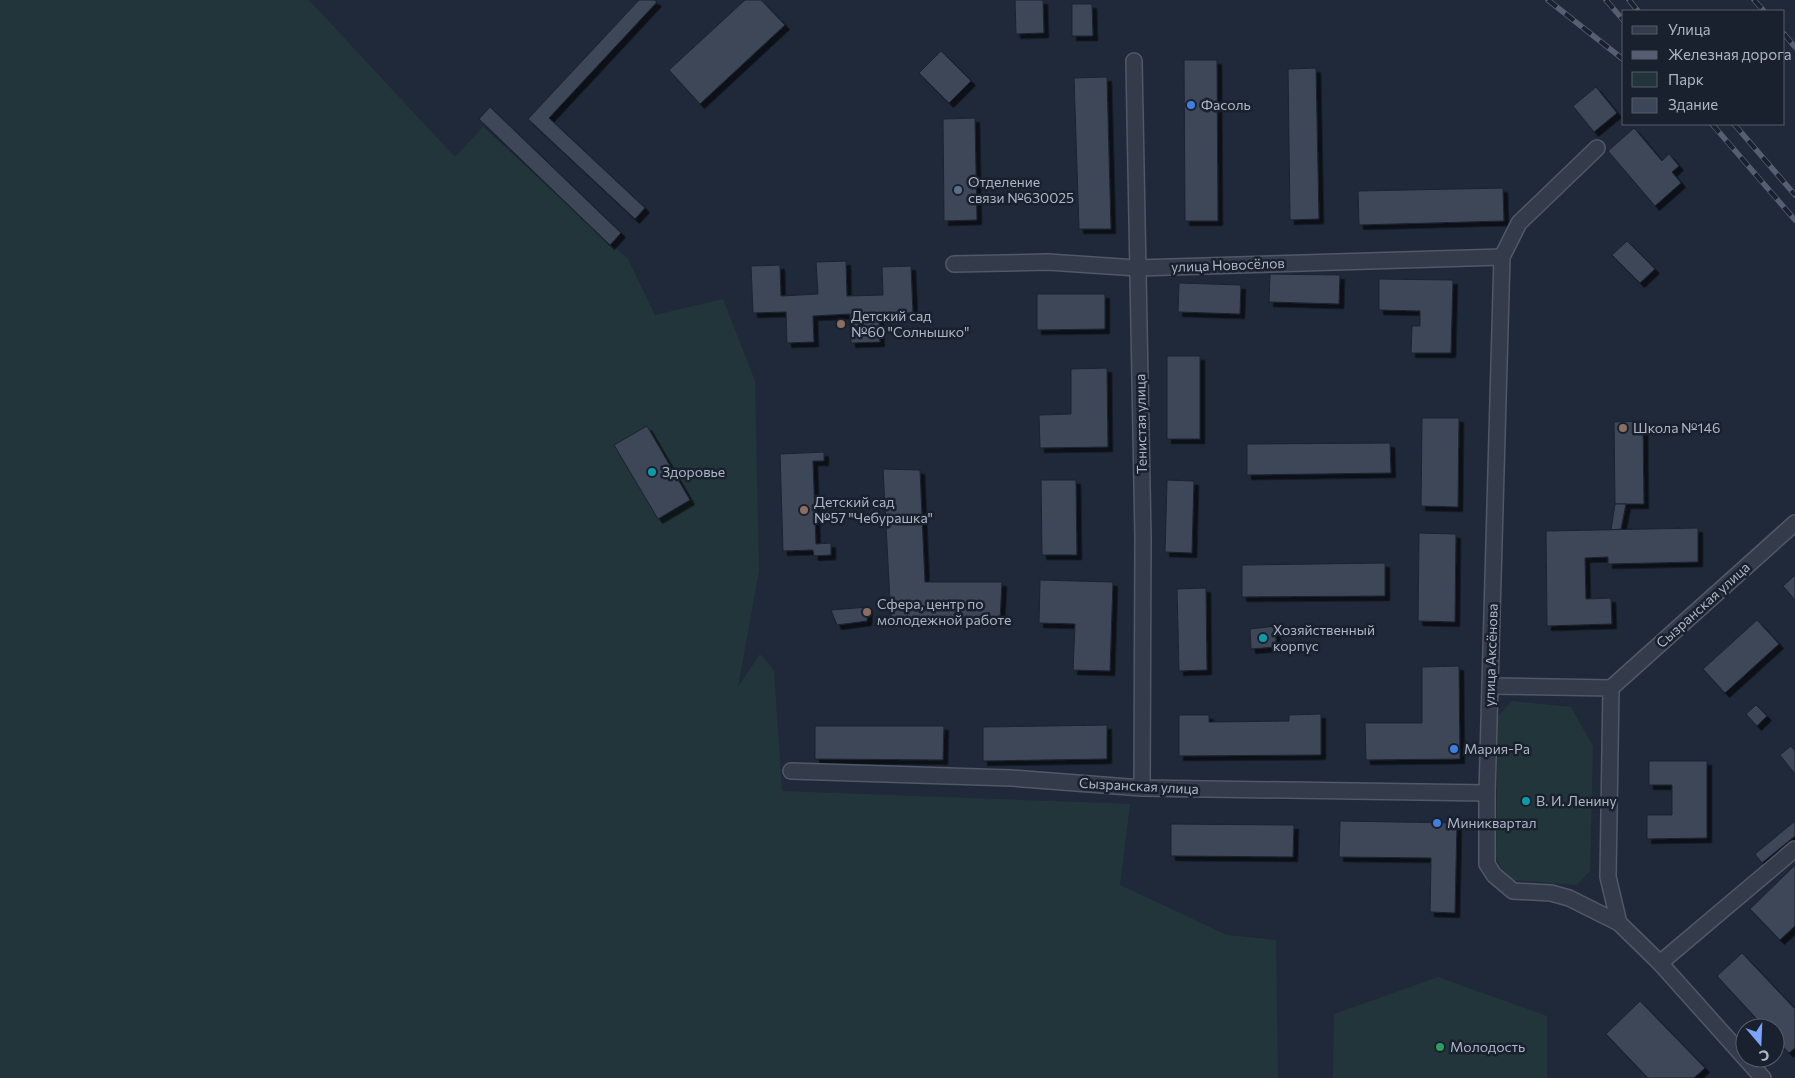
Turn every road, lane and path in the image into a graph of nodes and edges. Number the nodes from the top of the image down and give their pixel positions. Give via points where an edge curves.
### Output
1 (1134, 61) dead end
2 (1597, 148) dead end
3 (1502, 257) junction
4 (954, 264) dead end
5 (1137, 268) junction
6 (1795, 523) edge
7 (1490, 686) junction
8 (1611, 688) junction
9 (791, 771) dead end
10 (1142, 788) junction
11 (1487, 793) junction
12 (1795, 849) edge
13 (1619, 922) junction
14 (1660, 963) junction
15 (1735, 1047) edge
16 (1754, 1068) edge
17 (1763, 1078) edge

1 - 5 street, Тенистая улица
2 - 3 street, улица Аксёнова via 1519,223
3 - 5 street, улица Новосёлов
3 - 7 street, улица Аксёнова
4 - 5 street, улица Новосёлов via 1048,262
5 - 10 street, Тенистая улица via 1143,538
6 - 8 street, Сызранская улица
7 - 8 street
7 - 11 street, улица Аксёнова
8 - 13 street via 1608,878
9 - 10 street, Сызранская улица via 1011,778
10 - 11 street, Сызранская улица
11 - 13 street, улица Аксёнова via 1487,864 1494,876 1512,891 1551,892
12 - 14 street
13 - 14 street, улица Аксёнова
14 - 15 street, улица Аксёнова
16 - 17 street, улица Аксёнова

